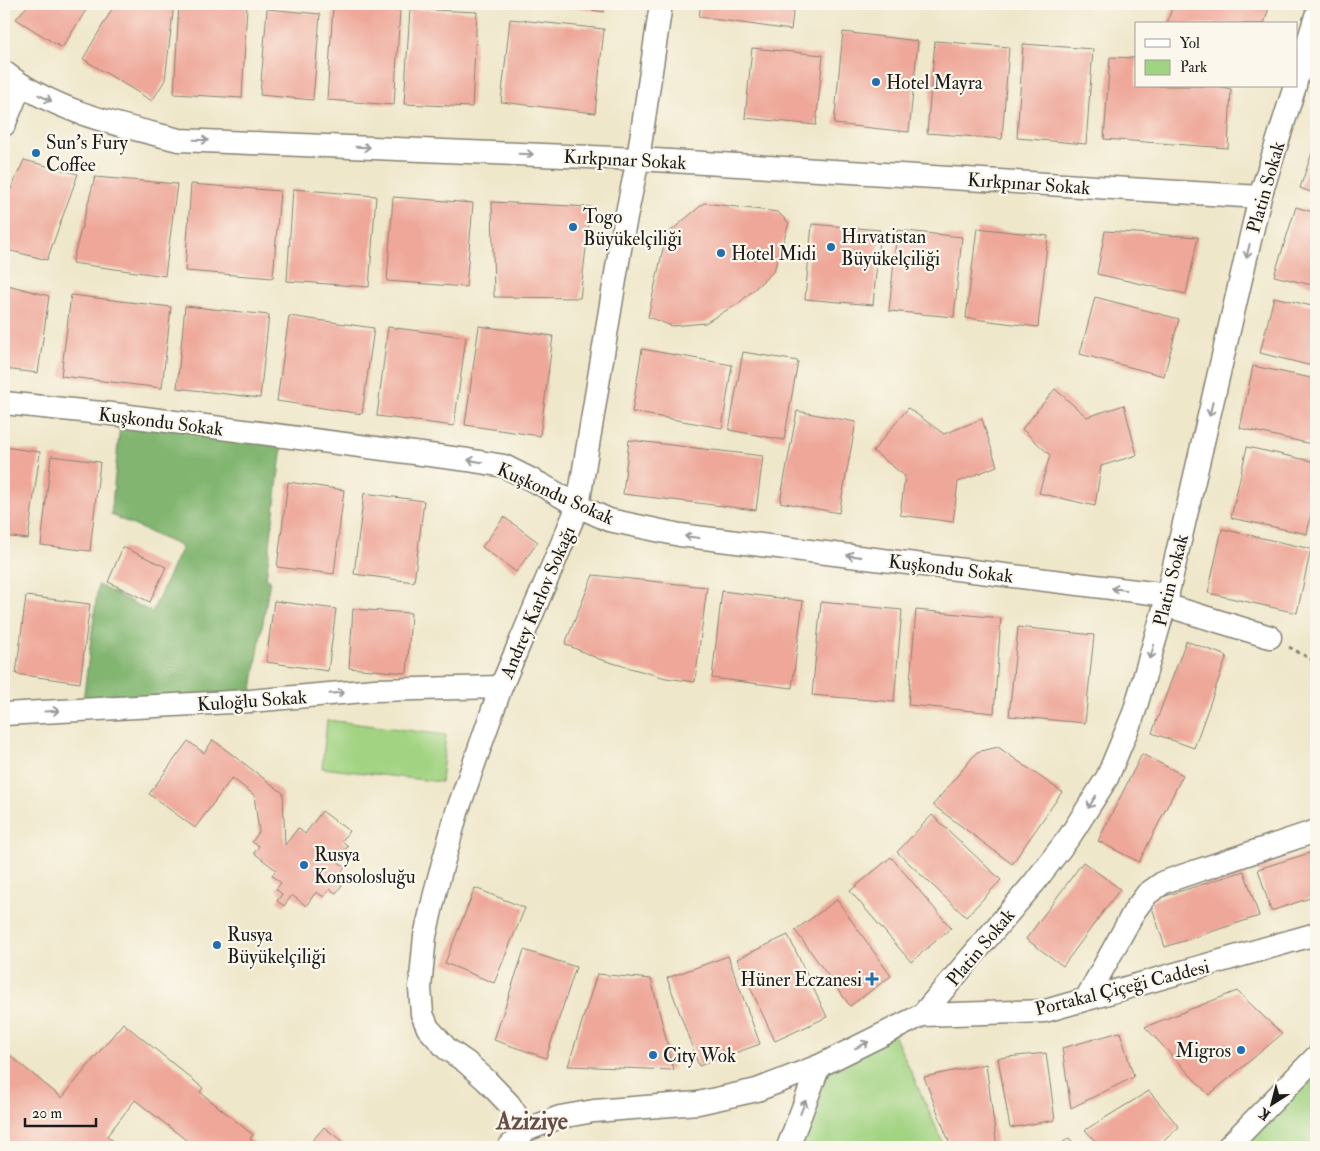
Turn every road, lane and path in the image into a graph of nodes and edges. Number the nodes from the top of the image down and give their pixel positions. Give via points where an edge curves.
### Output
1 (661, 4) edge
2 (1316, 16) edge
3 (1298, 74) edge
4 (12, 79) edge
5 (1293, 88) edge
6 (4, 125) edge
7 (638, 159) junction
8 (1260, 197) junction
9 (4, 403) edge
10 (578, 506) junction
11 (1166, 600) junction
12 (1270, 637) joint
13 (1316, 662) edge
14 (501, 687) junction
15 (4, 714) edge
16 (1316, 831) edge
17 (1316, 934) edge
18 (1086, 999) junction
19 (922, 1015) junction
20 (1316, 1057) edge
21 (818, 1066) junction
22 (526, 1130) junction
23 (509, 1147) edge
24 (788, 1147) edge
25 (1228, 1147) edge

1 - 7 street, Andrey Karlov Sokağı
2 - 3 street
4 - 6 street
4 -> 7 street, Kırkpınar Sokak via 64,107 179,140
5 - 8 street, Platin Sokak
7 - 8 street, Kırkpınar Sokak
7 - 10 street, Andrey Karlov Sokağı
8 -> 11 street, Platin Sokak
10 -> 9 street, Kuşkondu Sokak via 504,466
11 -> 10 street, Kuşkondu Sokak via 680,535 609,520
10 - 14 street, Andrey Karlov Sokağı
11 - 12 street, Kuşkondu Sokak
11 -> 19 street, Platin Sokak via 1134,713 1107,778 1070,836 1034,883
12 - 13 path
15 -> 14 street, Kuloğlu Sokak via 250,701 375,690
14 - 22 street, Andrey Karlov Sokağı via 457,812 437,885 425,936 420,988 422,1014 428,1028 447,1049 486,1080 509,1104
16 - 18 street via 1164,882 1147,894
17 - 18 street, Portakal Çiçeği Caddesi
18 - 19 street, Portakal Çiçeği Caddesi via 1045,1011
21 -> 19 street, Portakal Çiçeği Caddesi
20 - 25 street
21 - 22 street, Portakal Çiçeği Caddesi via 757,1090 708,1101 594,1111 560,1117
24 -> 21 street
22 - 23 street

